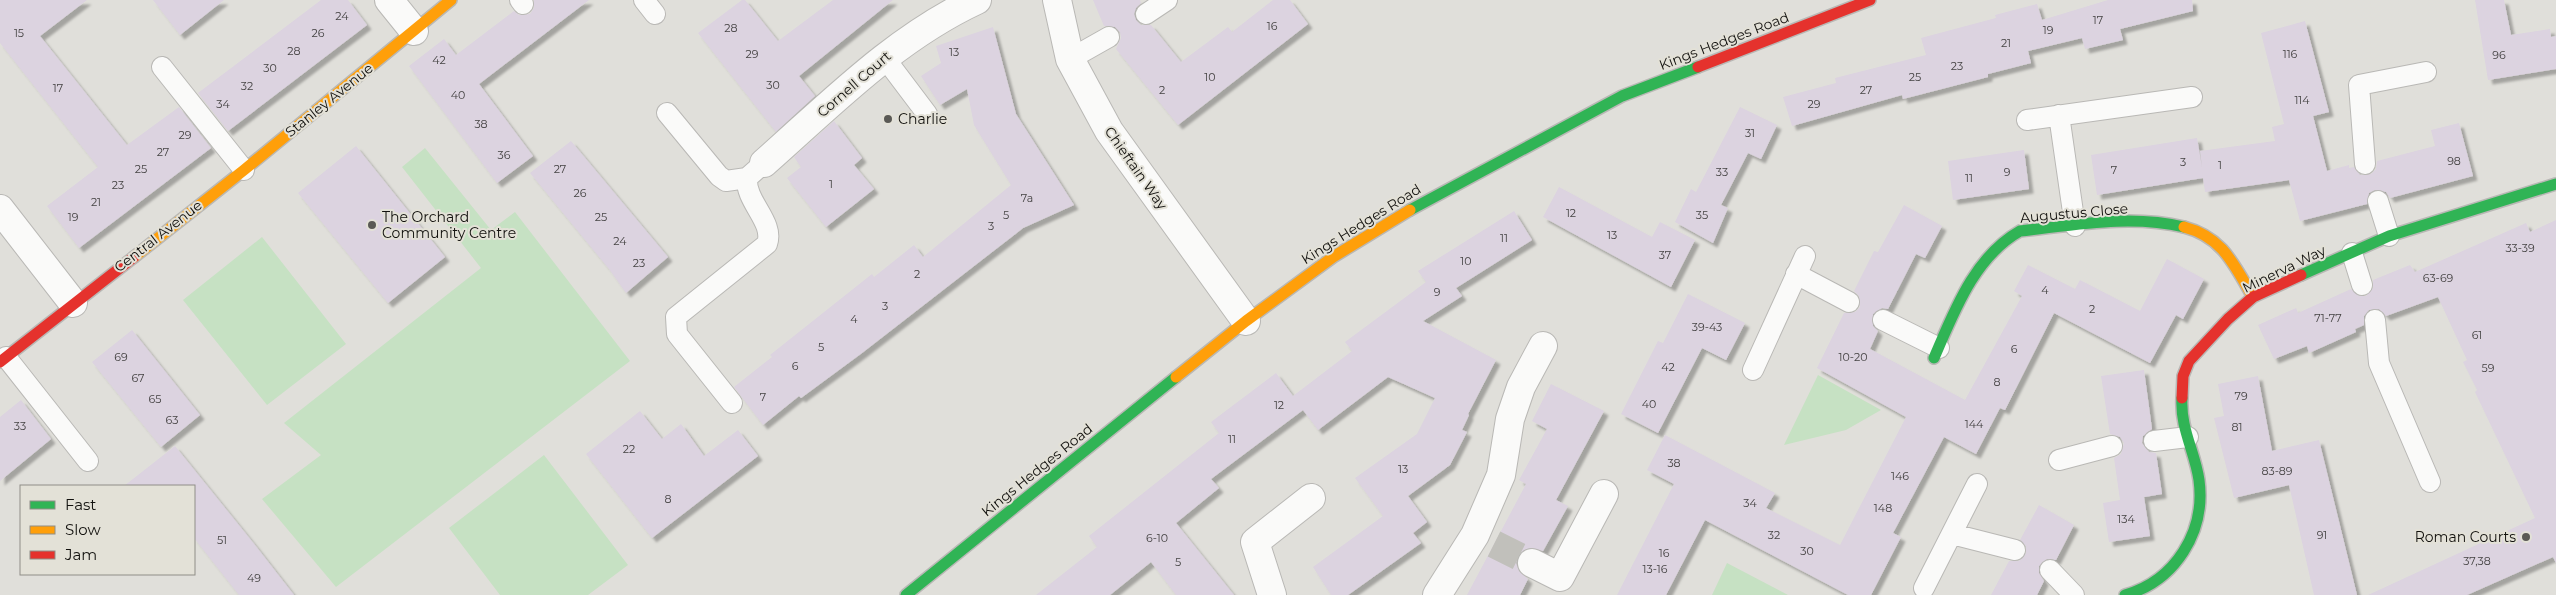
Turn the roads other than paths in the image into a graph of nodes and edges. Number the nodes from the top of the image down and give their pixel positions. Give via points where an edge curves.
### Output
1 (389, 0) edge
2 (452, 0) edge
3 (977, 0) edge
4 (1057, 0) edge
5 (1167, 0) edge
6 (1870, 0) edge
7 (1146, 14) dead end
8 (414, 31) junction
9 (1109, 37) dead end
10 (884, 57) junction
11 (1070, 58) junction
12 (162, 67) dead end
13 (2426, 72) dead end
14 (2192, 97) dead end
15 (667, 113) dead end
16 (927, 114) dead end
17 (2059, 115) junction
18 (2027, 120) dead end
19 (2365, 164) dead end
20 (244, 170) junction
21 (756, 170) junction
22 (2556, 184) edge
23 (2378, 201) dead end
24 (0, 209) edge
25 (2075, 226) junction
26 (2388, 236) junction
27 (2352, 253) junction
28 (1805, 256) dead end
29 (1796, 274) junction
30 (2362, 285) dead end
31 (2254, 297) junction
32 (1849, 302) dead end
33 (73, 304) junction
34 (1883, 320) dead end
35 (2375, 320) dead end
36 (1246, 321) junction
37 (1543, 346) dead end
38 (1936, 353) joint
39 (3, 359) edge
40 (1753, 370) dead end
41 (732, 402) dead end
42 (2188, 436) junction
43 (2154, 441) dead end
44 (2112, 446) dead end
45 (2059, 460) dead end
46 (88, 462) dead end
47 (2430, 482) dead end
48 (1977, 484) dead end
49 (1604, 494) dead end
50 (1311, 498) dead end
51 (1952, 534) junction
52 (2015, 550) dead end
53 (1532, 563) tunnel mouth
54 (2050, 570) dead end
55 (1924, 588) dead end
56 (906, 595) edge
57 (1272, 595) edge
58 (1437, 595) edge
59 (2074, 595) edge
60 (2125, 595) edge

1 - 8 street
2 - 8 street, Stanley Avenue
3 - 10 street, Cornell Court
4 - 11 street, Chieftain Way
5 - 7 lane
6 - 36 street, Kings Hedges Road via 1622,96 1431,198 1333,257
8 - 20 street, Stanley Avenue
9 - 11 lane
10 - 16 lane
10 - 21 street, Cornell Court
11 - 36 street, Chieftain Way via 1109,131
12 - 20 lane
13 - 19 lane via 2360,85
14 - 17 lane
15 - 21 lane via 726,181
17 - 18 lane
17 - 25 lane
20 - 33 street, Central Avenue
21 - 41 lane via 748,194 770,236 767,244 680,313 675,326 677,334
22 - 26 street, Minerva Way
23 - 26 lane
24 - 33 street
25 - 31 street, Augustus Close via 2116,221 2169,223 2208,235 2229,257
25 - 38 street, Augustus Close via 2020,231 1995,247 1977,272
26 - 27 street, Minerva Way
27 - 30 lane
27 - 31 street, Minerva Way
28 - 29 lane
29 - 32 lane
29 - 40 lane via 1775,327
31 - 42 street, Minerva Way via 2228,319 2189,361 2181,393 2182,416
33 - 39 street, Central Avenue
34 - 38 lane
35 - 47 lane via 2379,363
36 - 56 street, Kings Hedges Road
37 - 58 street via 1521,387 1510,419 1501,475 1485,540
39 - 46 lane
42 - 43 lane
42 - 60 street, Minerva Way via 2199,481 2198,515 2192,538 2180,559 2164,575 2139,591
44 - 45 lane
48 - 51 lane
49 - 53 street via 1560,577
50 - 57 street via 1254,542
51 - 52 lane
51 - 55 lane
54 - 59 lane

